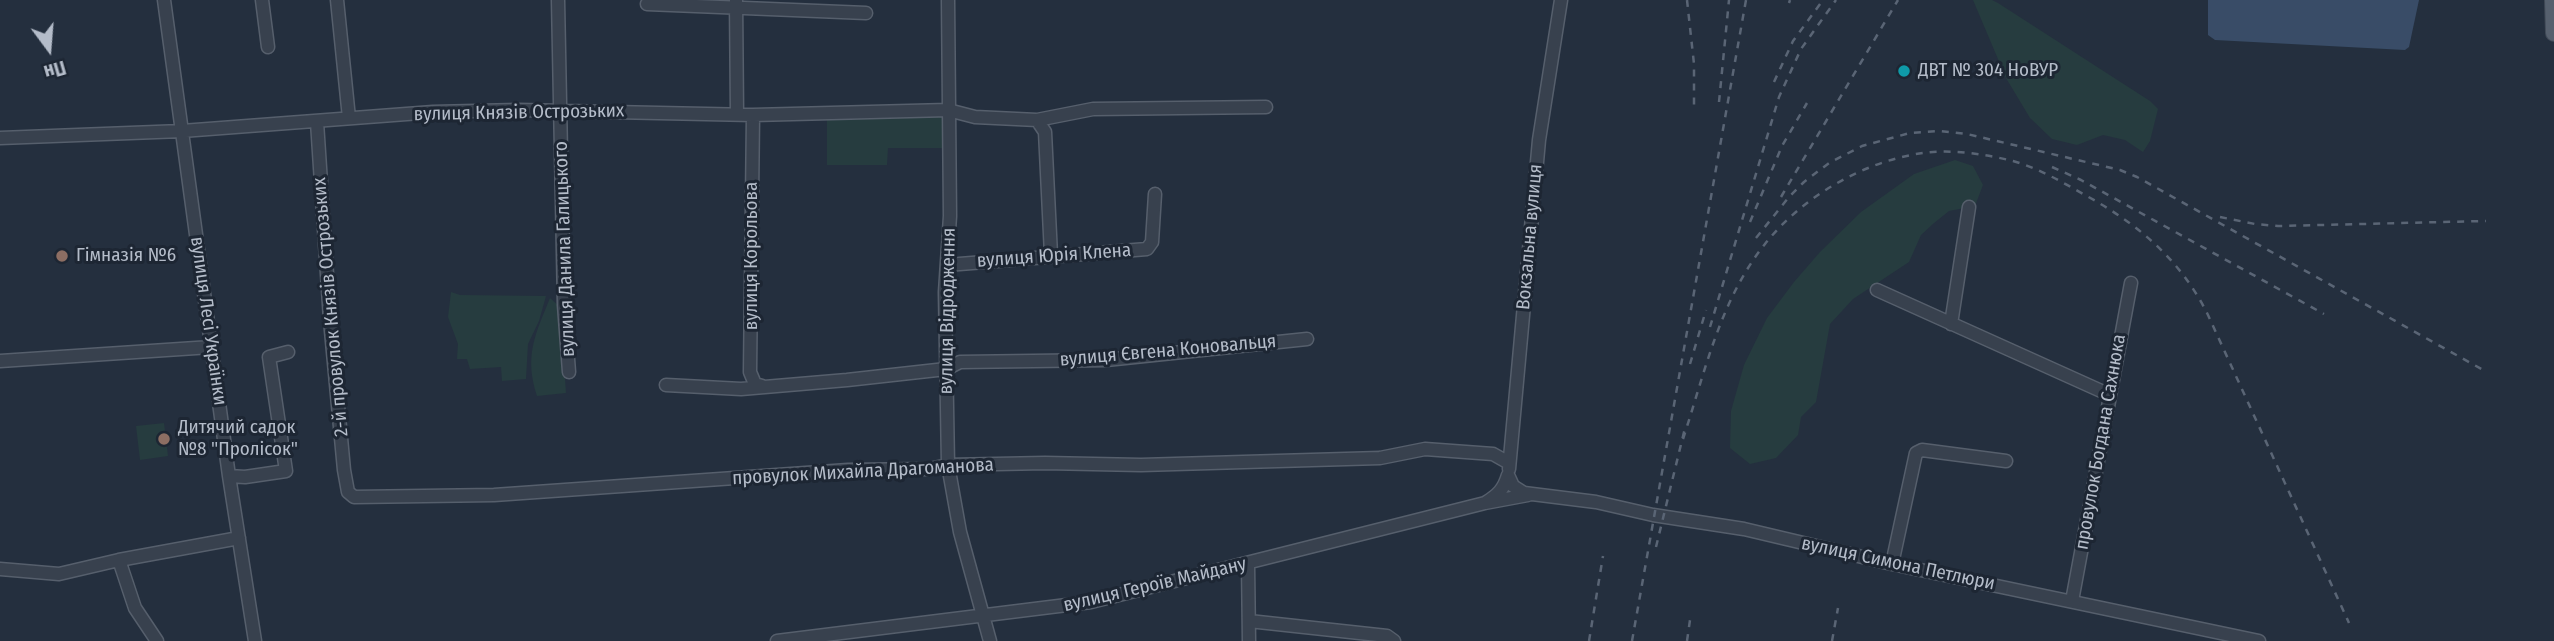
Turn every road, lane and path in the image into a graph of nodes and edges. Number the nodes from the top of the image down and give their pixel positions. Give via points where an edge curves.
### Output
1 (164, 0) edge
2 (262, 0) edge
3 (337, 0) edge
4 (558, 0) edge
5 (948, 0) edge
6 (1561, 0) edge
7 (2553, 0) edge
8 (736, 3) edge
9 (647, 4) dead end
10 (866, 13) dead end
11 (2554, 33) edge
12 (268, 47) dead end
13 (1266, 107) dead end
14 (561, 110) junction
15 (948, 110) junction
16 (737, 114) junction
17 (753, 115) junction
18 (349, 118) junction
19 (1037, 120) junction
20 (317, 122) junction
21 (182, 131) junction
22 (0, 138) edge
23 (1155, 194) dead end
24 (1969, 207) dead end
25 (1051, 256) junction
26 (947, 265) junction
27 (2131, 283) dead end
28 (1877, 290) dead end
29 (1951, 324) junction
30 (1307, 339) dead end
31 (211, 347) junction
32 (288, 352) dead end
33 (0, 361) edge
34 (946, 369) junction
35 (569, 372) dead end
36 (666, 386) dead end
37 (766, 386) junction
38 (2110, 395) junction
39 (2006, 461) dead end
40 (948, 465) junction
41 (1509, 469) junction
42 (229, 476) junction
43 (348, 492) joint
44 (1536, 495) junction
45 (1485, 503) junction
46 (239, 538) junction
47 (119, 560) junction
48 (1248, 564) junction
49 (1892, 564) junction
50 (0, 569) edge
51 (2072, 601) junction
52 (984, 617) junction
53 (1249, 621) junction
54 (157, 641) edge
55 (255, 641) edge
56 (777, 641) edge
57 (990, 641) edge
58 (1249, 641) edge
59 (1394, 641) edge
60 (2259, 641) edge

1 - 21 street, вулиця Лесі Українки
2 - 12 street
3 - 18 street
4 - 14 street, вулиця Данила Галицького
5 - 15 street, вулиця Відродження
6 - 41 street, Вокзальна вулиця via 1539,140
7 - 11 main road
8 - 9 street
8 - 10 street
8 - 16 street
13 - 19 street, вулиця Князів Острозьких via 1093,109
14 - 16 street, вулиця Князів Острозьких
14 - 18 street, вулиця Князів Острозьких
14 - 35 street, вулиця Данила Галицького
15 - 17 street, вулиця Князів Острозьких
15 - 19 street, вулиця Князів Острозьких via 975,117
15 - 26 street, вулиця Відродження
16 - 17 street, вулиця Князів Острозьких
17 - 37 street, вулиця Корольова via 750,372 755,384
18 - 20 street, вулиця Князів Острозьких
19 - 25 street via 1045,132
20 - 21 street, вулиця Князів Острозьких
20 - 43 street, 2-й провулок Князів Острозьких via 330,320
21 - 22 street, вулиця Князів Острозьких
21 - 31 street, вулиця Лесі Українки
23 - 25 street, вулиця Юрія Клена via 1152,242 1147,249
24 - 29 street
25 - 26 street, вулиця Юрія Клена
26 - 34 street, вулиця Відродження
27 - 38 street, провулок Богдана Сахнюка
28 - 29 street
29 - 38 street
30 - 34 street, вулиця Євгена Коновальця via 1106,359 960,362
31 - 33 street
31 - 42 street, вулиця Лесі Українки
32 - 42 street via 269,357 286,471
34 - 37 street, вулиця Євгена Коновальця
34 - 40 street, вулиця Відродження
36 - 37 street, вулиця Євгена Коновальця
38 - 51 street, провулок Богдана Сахнюка
39 - 49 street via 1922,450 1916,453
40 - 41 street, провулок Михайла Драгоманова via 1380,458 1425,449 1493,454
40 - 43 street, провулок Михайла Драгоманова via 494,495 366,498
40 - 52 street, вулиця Відродження via 960,532
41 - 44 street, провулок Михайла Драгоманова via 1513,486
41 - 45 street via 1504,487
42 - 46 street, вулиця Лесі Українки
44 - 45 street, вулиця Героїв Майдану
44 - 49 street, вулиця Симона Петлюри via 1744,529
45 - 48 street, вулиця Героїв Майдану
46 - 47 street
46 - 55 street, вулиця Лесі Українки
47 - 50 street via 59,574
47 - 54 street via 135,608
48 - 52 street, вулиця Героїв Майдану via 1091,602
48 - 53 street
49 - 51 street, вулиця Симона Петлюри
51 - 60 street, вулиця Симона Петлюри
52 - 56 street, вулиця Героїв Майдану
52 - 57 street, вулиця Відродження
53 - 58 street
53 - 59 street via 1387,636

